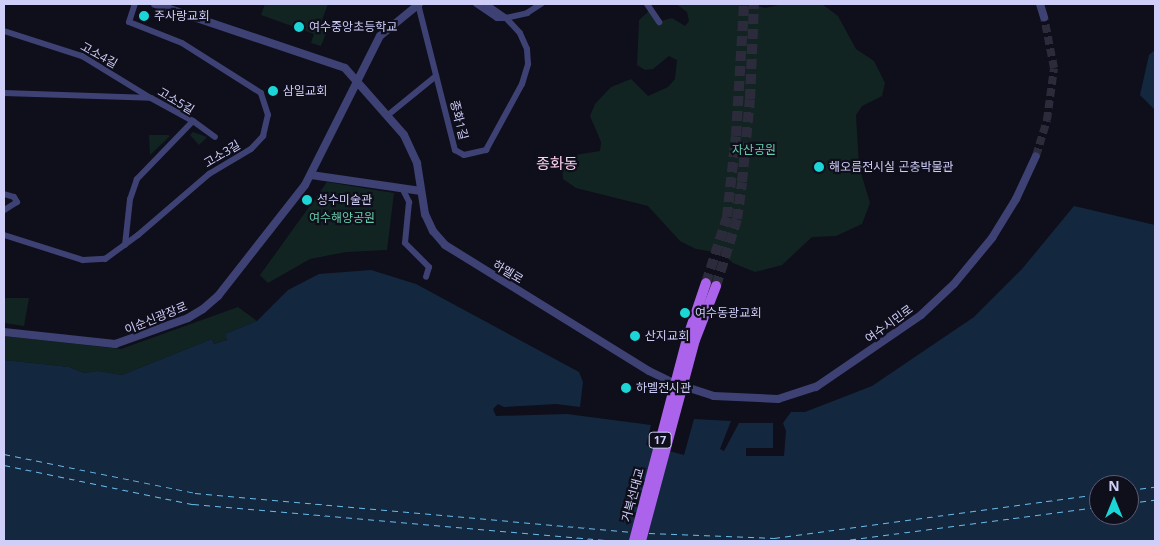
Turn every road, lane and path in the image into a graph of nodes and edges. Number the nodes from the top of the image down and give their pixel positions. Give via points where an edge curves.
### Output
1 (135, 4) edge
2 (155, 4) edge
3 (418, 4) edge
4 (476, 4) edge
5 (486, 4) edge
6 (541, 4) edge
7 (648, 4) edge
8 (1040, 4) edge
9 (1044, 17) tunnel mouth
10 (506, 18) junction
11 (659, 22) dead end
12 (4, 30) edge
13 (436, 76) junction
14 (355, 82) junction
15 (4, 93) edge
16 (151, 98) junction
17 (388, 116) junction
18 (193, 121) junction
19 (215, 137) dead end
20 (1036, 156) tunnel mouth
21 (311, 175) junction
22 (402, 188) junction
23 (421, 190) junction
24 (4, 194) edge
25 (4, 210) edge
26 (4, 235) edge
27 (125, 245) junction
28 (426, 277) dead end
29 (711, 284) tunnel mouth
30 (4, 332) edge
31 (691, 340) junction
32 (686, 388) joint
33 (634, 541) edge
34 (641, 541) edge

1 - 27 street, 고소3길 via 129,22 182,42 259,91 265,98 268,115 263,136 254,147 217,168
2 - 14 street, 하멜로 via 342,66
3 - 13 street, 종화1길
3 - 14 street, 이순신광장로 via 380,36
4 - 10 street via 497,18
5 - 10 street
6 - 10 street via 527,13
7 - 11 street
8 - 9 street
10 - 13 street, 종화1길 via 524,40 528,64 520,88 484,152 464,155 456,152
12 - 16 street, 고소4길 via 82,56
13 - 17 street
14 - 17 street, 하멜로
14 - 21 street, 이순신광장로
15 - 16 street, 고소5길
16 - 18 street, 고소5길
17 - 23 street, 하멜로 via 402,132 414,154
18 - 19 street
18 - 27 street, 고소5길 via 137,179 129,206
20 - 32 street, 여수시민로 via 1016,199 965,273 921,315 836,376 803,392 771,399 728,398
21 - 22 street
21 - 30 street, 이순신광장로 via 218,296 192,317 114,344
22 - 23 street
22 - 28 street via 409,202 406,244 429,267
23 - 32 street, 하멜로 via 430,225 449,248 649,371
24 - 25 street via 14,197 17,202
26 - 27 street, 고소3길 via 88,260 105,259
29 - 31 main road, 17
31 - 33 main road, 거북선대교 / 17
31 - 34 main road, 거북선대교 / 17

